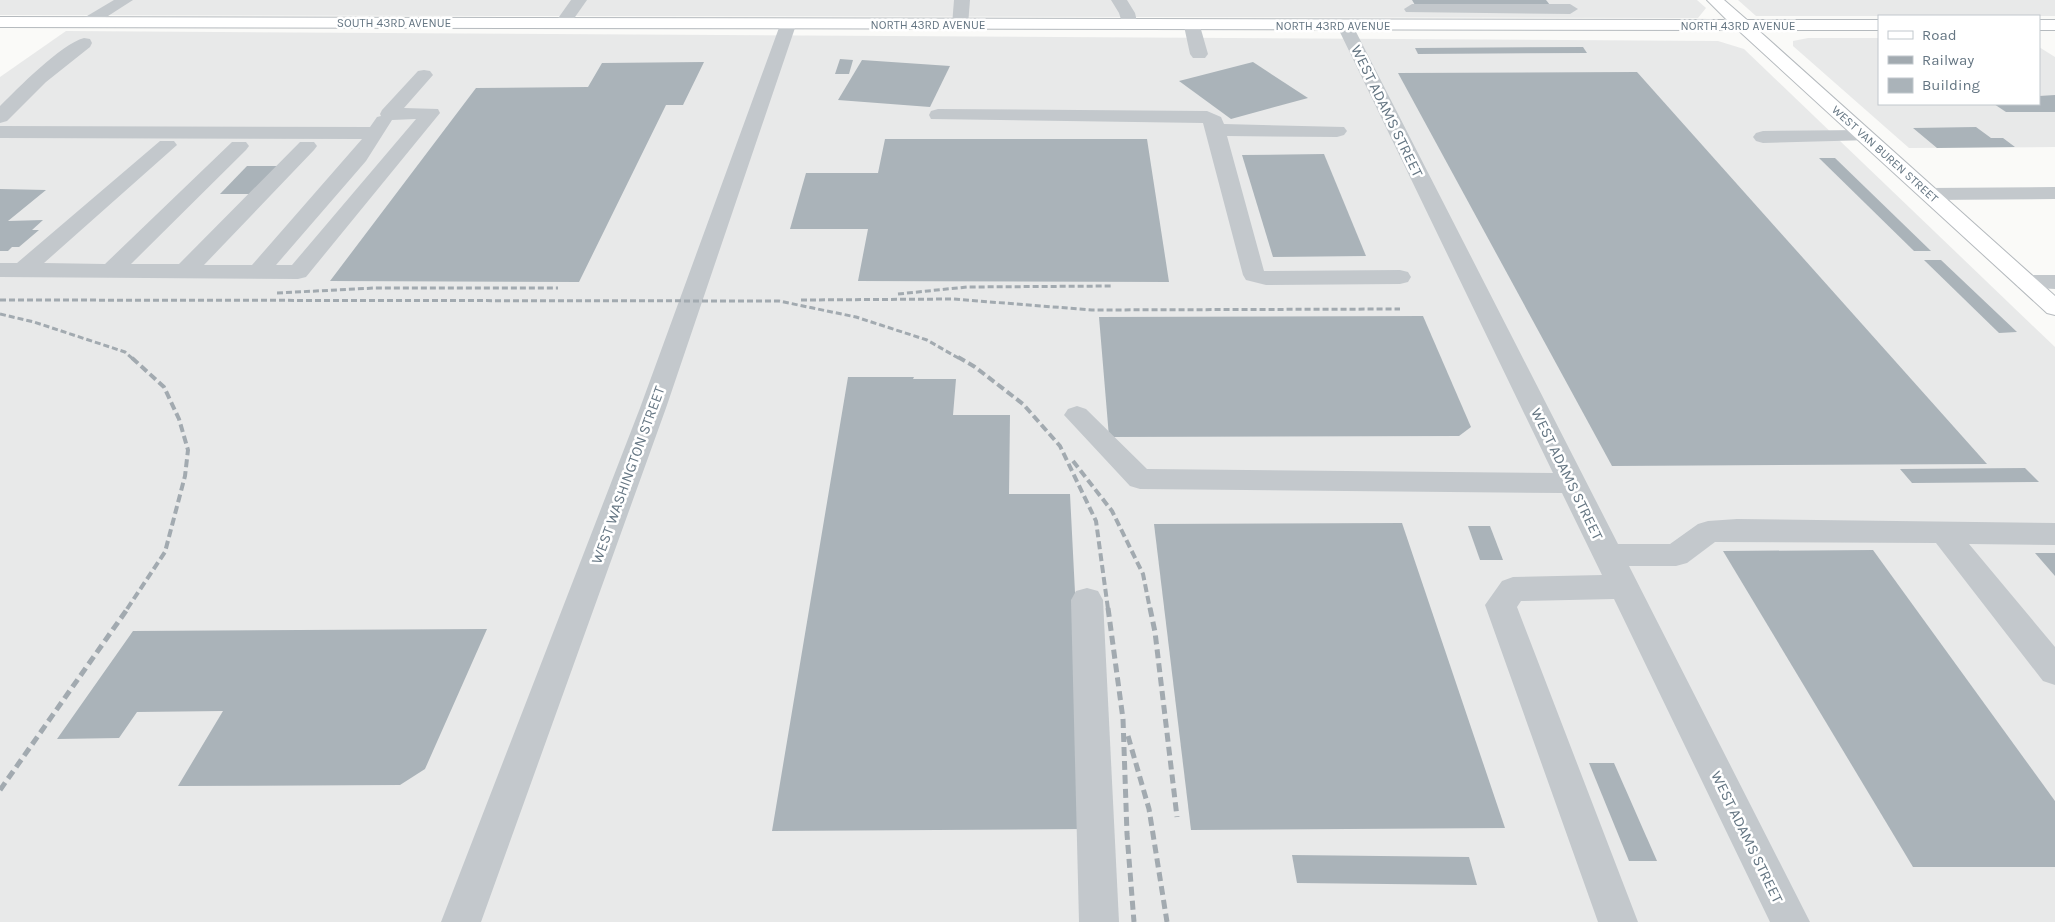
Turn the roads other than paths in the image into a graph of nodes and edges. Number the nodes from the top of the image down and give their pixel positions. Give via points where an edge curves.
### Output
1 (125, 0) edge
2 (579, 0) edge
3 (962, 0) edge
4 (1119, 0) edge
5 (1715, 0) edge
6 (1409, 5) edge
7 (1570, 9) dead end
8 (0, 22) edge
9 (88, 22) junction
10 (562, 24) junction
11 (788, 25) junction
12 (960, 25) junction
13 (2040, 25) edge
14 (2055, 25) edge
15 (1130, 26) junction
16 (1192, 26) junction
17 (1345, 26) junction
18 (1422, 26) junction
19 (1744, 26) junction
20 (1878, 26) edge
21 (84, 43) dead end
22 (1199, 54) dead end
23 (424, 74) dead end
24 (389, 114) junction
25 (938, 114) dead end
26 (0, 117) edge
27 (1216, 130) junction
28 (1337, 131) dead end
29 (0, 132) edge
30 (1864, 136) junction
31 (1763, 137) dead end
32 (371, 140) junction
33 (0, 145) edge
34 (167, 145) junction
35 (239, 146) junction
36 (307, 146) junction
37 (2055, 193) edge
38 (1928, 194) junction
39 (0, 270) edge
40 (22, 270) junction
41 (112, 271) junction
42 (185, 271) junction
43 (259, 271) junction
44 (1400, 277) dead end
45 (2026, 282) junction
46 (2055, 282) edge
47 (2055, 308) edge
48 (1077, 415) dead end
49 (1571, 482) junction
50 (1943, 532) junction
51 (2055, 534) edge
52 (1608, 556) junction
53 (1623, 587) junction
54 (1087, 600) dead end
55 (2055, 671) edge
56 (461, 922) edge
57 (1099, 922) edge
58 (1618, 922) edge
59 (1790, 922) edge

1 - 9 street
2 - 10 street
3 - 12 street
4 - 15 street
5 - 19 main road, WEST VAN BUREN STREET
6 - 7 street
6 - 18 street
8 - 9 main road, SOUTH 43RD AVENUE
9 - 10 main road, SOUTH 43RD AVENUE
10 - 11 main road, SOUTH 43RD AVENUE
11 - 12 main road, NORTH 43RD AVENUE
11 - 56 street, WEST WASHINGTON STREET via 653,408
12 - 15 main road, NORTH 43RD AVENUE
13 - 14 main road
15 - 16 main road, NORTH 43RD AVENUE
16 - 17 main road, NORTH 43RD AVENUE
16 - 22 street
17 - 18 main road, NORTH 43RD AVENUE
17 - 49 street, WEST ADAMS STREET
18 - 19 main road, NORTH 43RD AVENUE
19 - 20 main road, NORTH 43RD AVENUE
19 - 30 main road, WEST VAN BUREN STREET
21 - 26 street via 61,59
23 - 24 street
24 - 32 street
24 - 43 street via 431,113 298,272
25 - 27 street via 1197,116 1214,121
27 - 28 street
27 - 44 street via 1254,274 1266,278
29 - 32 street
30 - 31 street
30 - 38 main road, WEST VAN BUREN STREET
32 - 36 street
32 - 43 street
33 - 34 street
34 - 35 street
34 - 40 street
35 - 36 street
35 - 41 street
36 - 42 street
37 - 38 street
38 - 45 main road, WEST VAN BUREN STREET
39 - 40 street
40 - 41 street
41 - 42 street
42 - 43 street
45 - 46 street
45 - 47 main road, WEST VAN BUREN STREET
48 - 49 street via 1140,479
49 - 52 street, WEST ADAMS STREET
50 - 51 street
50 - 52 street via 1708,532 1676,555
50 - 55 street
52 - 53 street, WEST ADAMS STREET
53 - 58 street via 1513,589 1501,605
53 - 59 street, WEST ADAMS STREET
54 - 57 street

